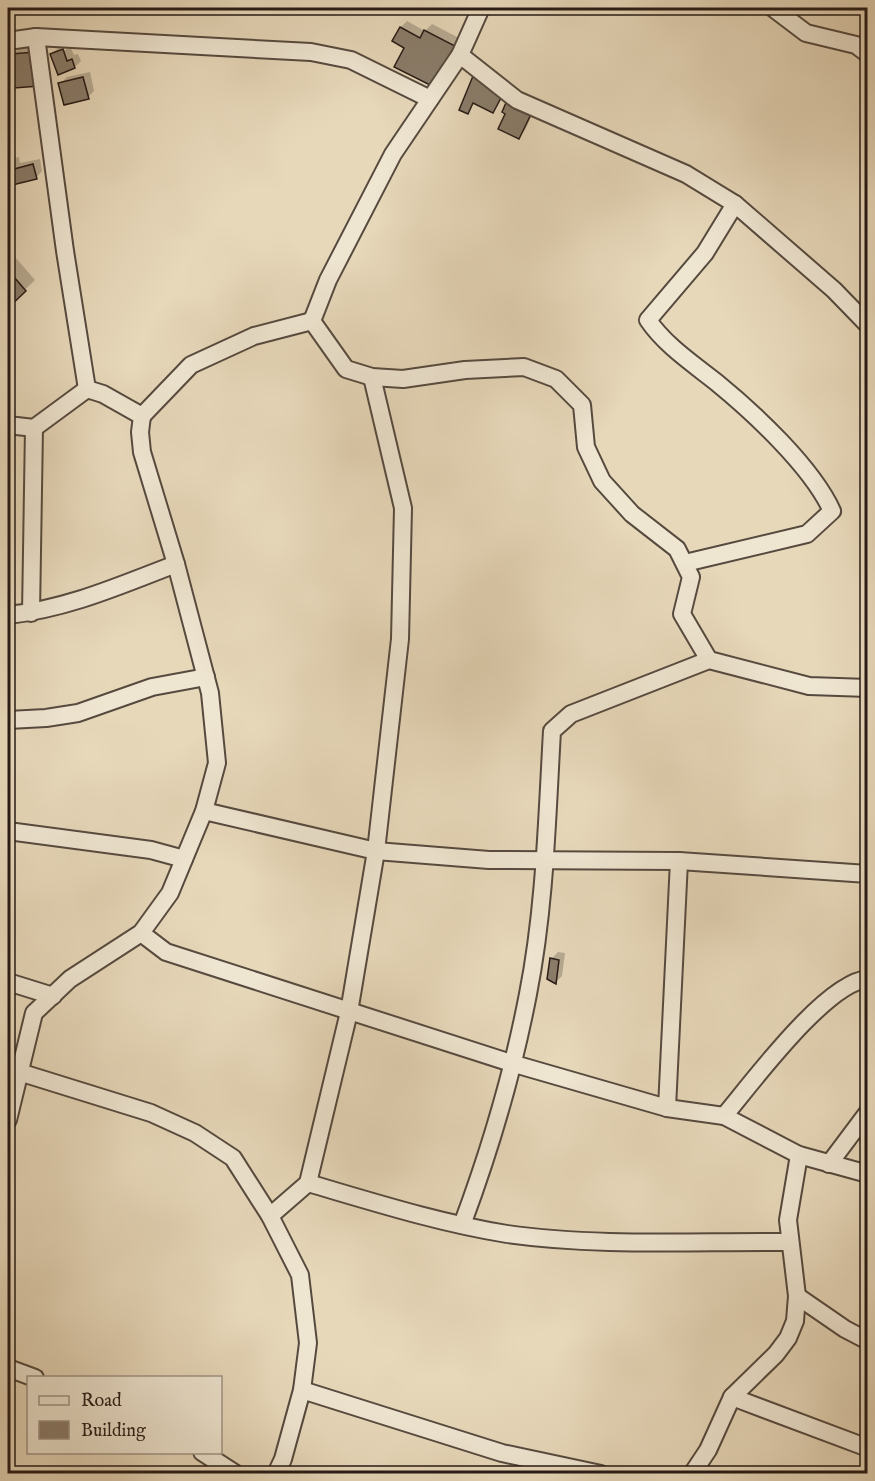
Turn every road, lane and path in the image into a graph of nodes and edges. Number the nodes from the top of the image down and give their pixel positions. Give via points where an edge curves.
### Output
1 (482, 8) edge
2 (773, 8) edge
3 (36, 36) junction
4 (8, 41) edge
5 (867, 54) edge
6 (460, 56) junction
7 (430, 99) junction
8 (735, 204) junction
9 (312, 321) junction
10 (867, 325) edge
11 (372, 377) junction
12 (87, 389) junction
13 (142, 416) junction
14 (8, 425) edge
15 (34, 428) junction
16 (685, 563) junction
17 (176, 564) junction
18 (31, 613) junction
19 (8, 615) edge
20 (709, 660) junction
21 (206, 677) junction
22 (867, 688) edge
23 (8, 720) edge
24 (204, 811) junction
25 (8, 831) edge
26 (376, 851) junction
27 (184, 859) junction
28 (544, 859) junction
29 (679, 861) junction
30 (867, 874) edge
31 (141, 933) junction
32 (867, 979) edge
33 (8, 982) edge
34 (53, 996) junction
35 (350, 1012) junction
36 (511, 1063) junction
37 (19, 1072) junction
38 (667, 1108) junction
39 (867, 1112) edge
40 (724, 1116) junction
41 (8, 1120) edge
42 (799, 1155) junction
43 (829, 1164) junction
44 (867, 1174) edge
45 (308, 1183) junction
46 (270, 1216) junction
47 (462, 1225) junction
48 (789, 1242) junction
49 (797, 1296) junction
50 (867, 1341) edge
51 (8, 1368) edge
52 (32, 1376) edge
53 (302, 1390) junction
54 (732, 1397) junction
55 (867, 1448) edge
56 (205, 1454) edge
57 (236, 1473) edge
58 (276, 1473) edge
59 (601, 1473) edge
60 (692, 1473) edge

1 - 6 street
2 - 5 street via 806,33 856,45
3 - 4 street
3 - 7 street via 311,52 351,60
3 - 12 street
6 - 7 street
6 - 8 street via 517,100 686,174
7 - 9 street via 393,154 328,280
8 - 10 street via 834,290
8 - 16 street via 705,253 648,320 658,335 770,432 823,491 832,511 807,534
9 - 11 street via 346,369
9 - 13 street via 254,336 191,365
11 - 16 street via 403,379 525,367 556,379 582,405 586,447 602,481 632,514 677,549
11 - 26 street via 403,508 400,639
12 - 13 street
12 - 15 street
13 - 17 street via 142,452
14 - 15 street
15 - 18 street
16 - 20 street via 692,577 682,614
17 - 18 street via 90,597
17 - 21 street
18 - 19 street
20 - 22 street via 809,686
20 - 28 street via 571,714 552,732
21 - 23 street via 152,687 62,716
21 - 24 street via 217,763
24 - 26 street
24 - 27 street
25 - 27 street via 140,848
26 - 28 street via 489,860
26 - 35 street
27 - 31 street via 170,893
28 - 29 street
28 - 36 street via 528,993
29 - 30 street
29 - 38 street
31 - 34 street via 70,980
31 - 35 street via 166,952
32 - 40 street via 855,980 841,989 798,1029
33 - 34 street
34 - 37 street via 34,1013
35 - 36 street
35 - 45 street
36 - 38 street
36 - 47 street via 489,1154
37 - 41 street
37 - 46 street via 152,1113 195,1133 232,1158
38 - 40 street
39 - 43 street
40 - 42 street
42 - 43 street
42 - 48 street via 788,1220
43 - 44 street
45 - 46 street
45 - 47 street
46 - 53 street via 300,1275 308,1343
47 - 48 street via 566,1240
48 - 49 street
49 - 50 street
49 - 54 street via 795,1321 788,1338
51 - 52 street
53 - 58 street
53 - 59 street via 502,1453
54 - 55 street
54 - 60 street via 708,1450
56 - 57 street

